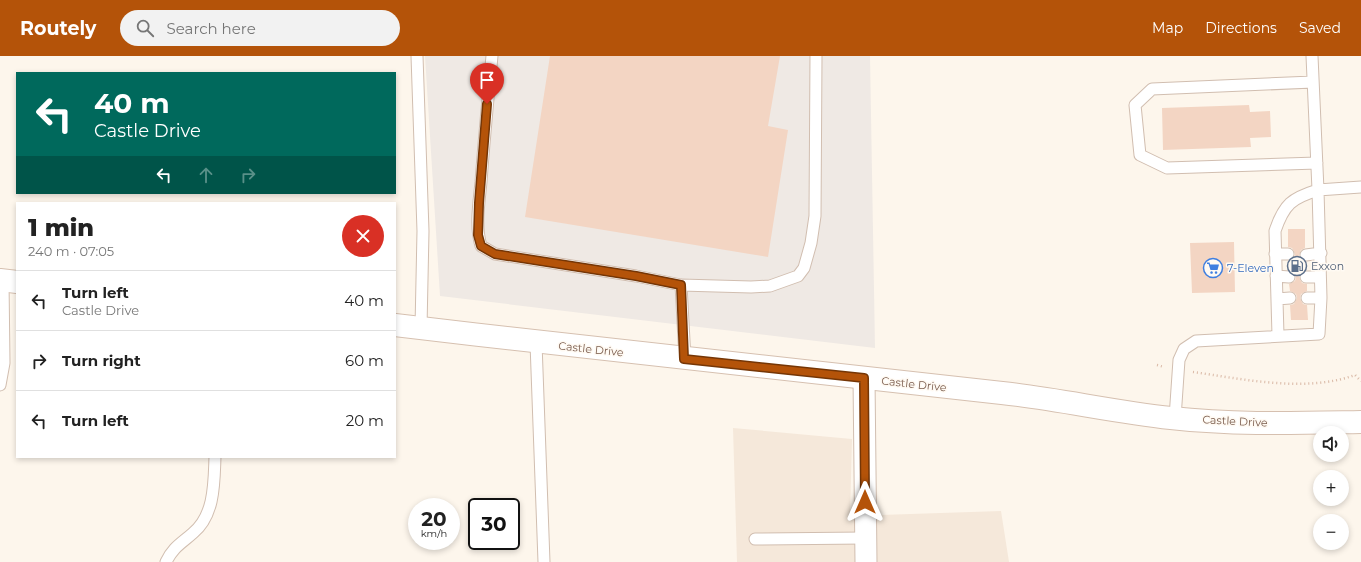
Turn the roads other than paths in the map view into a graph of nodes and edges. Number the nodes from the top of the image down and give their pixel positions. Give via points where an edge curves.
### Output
1 (417, 56) edge
2 (492, 56) edge
3 (816, 56) edge
4 (1312, 56) edge
5 (1313, 82) junction
6 (1317, 163) junction
7 (1361, 187) edge
8 (1318, 190) junction
9 (1321, 253) junction
10 (1275, 254) junction
11 (1288, 254) dead end
12 (1306, 255) dead end
13 (1276, 276) junction
14 (1289, 276) dead end
15 (1306, 277) dead end
16 (1320, 277) junction
17 (7, 280) edge
18 (681, 285) junction
19 (1290, 298) dead end
20 (1307, 298) dead end
21 (1321, 298) junction
22 (1277, 299) junction
23 (396, 325) edge
24 (421, 328) junction
25 (1278, 335) junction
26 (536, 342) junction
27 (684, 359) junction
28 (864, 378) junction
29 (0, 385) edge
30 (1175, 418) junction
31 (1361, 422) edge
32 (215, 458) edge
33 (865, 538) junction
34 (755, 539) dead end
35 (166, 562) edge
36 (544, 562) edge
37 (866, 562) edge

1 - 24 lane via 424,231
2 - 18 lane via 479,203 478,235 481,246 495,254
3 - 18 lane via 815,216 804,268 798,276 770,286
4 - 5 lane
5 - 6 lane
5 - 6 lane via 1152,89 1135,105 1140,155 1167,168
6 - 8 lane
7 - 8 lane
8 - 9 lane
8 - 10 lane via 1298,196 1287,206 1275,231
9 - 12 lane
9 - 16 lane
10 - 11 lane
10 - 13 lane
13 - 14 lane
13 - 22 lane
15 - 16 lane
16 - 21 lane
17 - 29 lane via 4,363
18 - 27 lane
19 - 22 lane
20 - 21 lane
21 - 25 lane via 1318,334
22 - 25 lane
23 - 24 street, Castle Drive
24 - 26 street, Castle Drive
25 - 30 lane via 1196,341 1184,349 1179,360
26 - 27 street, Castle Drive
26 - 36 lane
27 - 28 street, Castle Drive
28 - 30 street, Castle Drive via 1006,393
28 - 33 street
30 - 31 street, Castle Drive via 1242,422
32 - 35 lane via 213,488 207,515 194,532 179,543
33 - 34 lane
33 - 37 street

